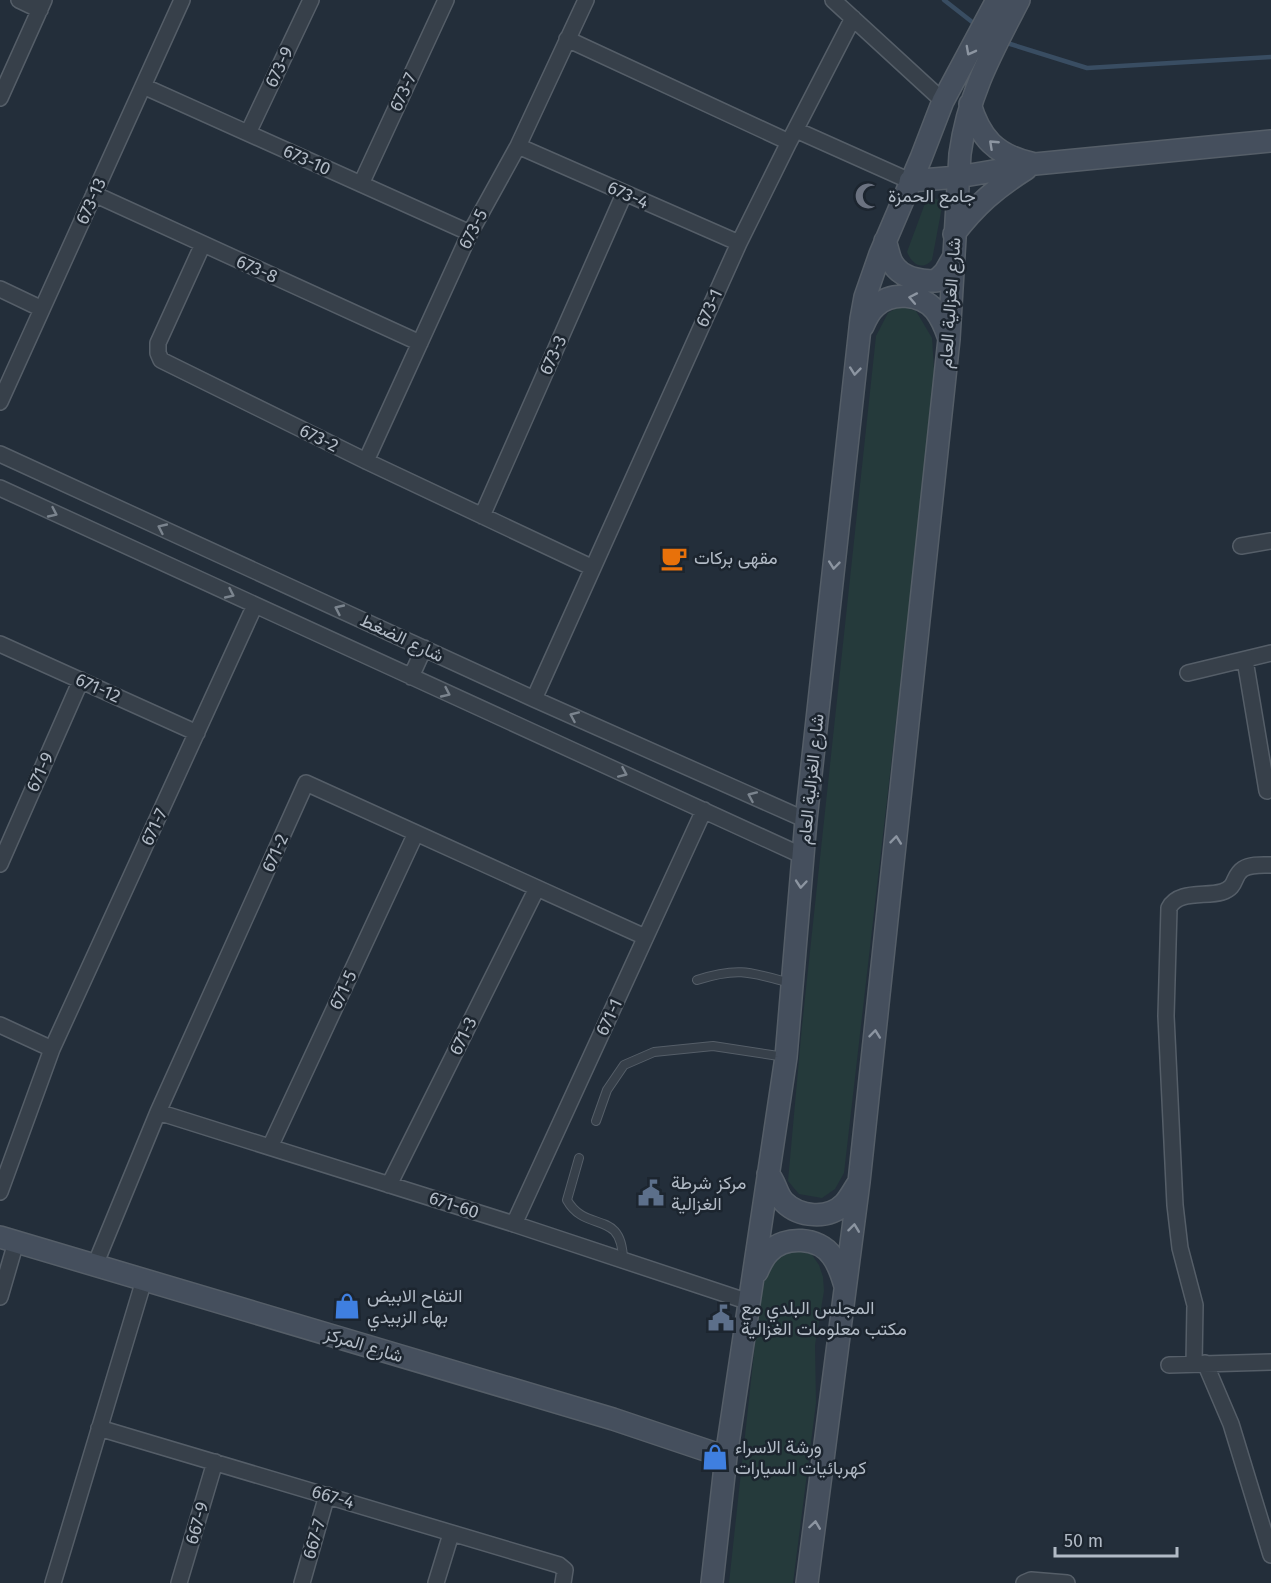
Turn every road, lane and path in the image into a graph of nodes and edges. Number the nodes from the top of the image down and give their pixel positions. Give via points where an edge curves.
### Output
1 (19, 0) edge
2 (182, 0) edge
3 (311, 0) edge
4 (446, 0) edge
5 (585, 0) edge
6 (833, 0) edge
7 (997, 0) edge
8 (1019, 0) edge
9 (42, 5) edge
10 (853, 18) junction
11 (567, 39) junction
12 (143, 86) junction
13 (0, 98) edge
14 (943, 101) junction
15 (970, 104) junction
16 (248, 133) junction
17 (792, 136) junction
18 (1271, 141) edge
19 (518, 146) junction
20 (1035, 164) junction
21 (958, 177) junction
22 (910, 181) junction
23 (361, 184) junction
24 (94, 194) junction
25 (624, 194) junction
26 (470, 233) junction
27 (954, 234) junction
28 (885, 241) junction
29 (739, 243) junction
30 (203, 244) junction
31 (954, 258) junction
32 (0, 289) edge
33 (42, 309) junction
34 (860, 332) junction
35 (949, 339) junction
36 (420, 343) junction
37 (0, 402) edge
38 (0, 454) edge
39 (366, 461) junction
40 (0, 488) edge
41 (482, 516) junction
42 (1271, 541) edge
43 (1241, 546) dead end
44 (593, 568) junction
45 (255, 605) junction
46 (0, 644) edge
47 (424, 648) junction
48 (1271, 653) edge
49 (1245, 660) junction
50 (1188, 673) dead end
51 (411, 677) junction
52 (81, 681) junction
53 (534, 699) junction
54 (197, 733) junction
55 (1267, 791) dead end
56 (704, 810) junction
57 (806, 820) junction
58 (416, 833) junction
59 (803, 856) junction
60 (0, 864) edge
61 (1271, 865) edge
62 (537, 888) junction
63 (645, 937) junction
64 (697, 980) dead end
65 (792, 984) junction
66 (0, 1025) edge
67 (52, 1049) junction
68 (786, 1057) junction
69 (158, 1112) junction
70 (596, 1120) dead end
71 (270, 1147) junction
72 (579, 1158) dead end
73 (768, 1174) junction
74 (859, 1182) junction
75 (389, 1185) junction
76 (0, 1192) edge
77 (514, 1224) junction
78 (8, 1240) edge
79 (623, 1260) junction
80 (95, 1265) junction
81 (144, 1280) junction
82 (752, 1280) junction
83 (846, 1290) junction
84 (0, 1297) edge
85 (749, 1302) junction
86 (1271, 1362) edge
87 (1200, 1364) junction
88 (1169, 1365) dead end
89 (99, 1428) junction
90 (726, 1457) junction
91 (214, 1462) junction
92 (327, 1495) junction
93 (1267, 1527) edge
94 (451, 1534) junction
95 (1271, 1555) edge
96 (564, 1576) edge
97 (53, 1583) edge
98 (179, 1583) edge
99 (302, 1583) edge
100 (436, 1583) edge
101 (712, 1583) edge
102 (807, 1583) edge
103 (1024, 1583) edge
104 (1067, 1583) edge

1 - 9 street
2 - 12 street, 673-13
3 - 16 street, 673-9
4 - 23 street, 673-7
5 - 11 street, 673-5
6 - 10 street
7 -> 14 main road, شارع الغزالية العام
8 - 15 main road, شارع الغزالية العام
9 - 13 street
10 - 14 street
10 - 17 street, 673-1
11 - 17 street
11 - 19 street, 673-5
12 - 16 street, 673-10
12 - 24 street, 673-13
14 - 22 main road, شارع الغزالية العام
20 -> 15 main road via 999,151 985,138
15 - 21 main road, شارع الغزالية العام
16 - 23 street, 673-10
17 - 22 street
17 - 29 street, 673-1
18 - 20 main road
19 - 25 street, 673-4
19 - 26 street, 673-5
20 - 21 main road
20 - 27 main road via 990,194
21 - 22 main road
21 - 27 main road, شارع الغزالية العام
22 - 28 main road, شارع الغزالية العام
23 - 26 street, 673-10
24 - 30 street, 673-8
24 - 33 street, 673-13
25 - 29 street, 673-4
25 - 41 street, 673-3
26 - 36 street, 673-5
27 - 31 main road, شارع الغزالية العام
28 - 31 main road via 893,265 904,275 921,281 936,280
28 - 34 main road, شارع الغزالية العام via 865,297
29 - 44 street, 673-1
30 - 36 street, 673-8
30 - 39 street, 673-2 via 158,343 161,360
31 - 35 main road, شارع الغزالية العام
32 - 33 street
33 - 37 street, 673-13
35 -> 34 main road via 936,311 914,297 896,296 883,301 874,308
34 -> 57 main road, شارع الغزالية العام
74 -> 35 main road, شارع الغزالية العام
36 - 39 street, 673-5
47 -> 38 street, شارع الضغط
39 - 41 street, 673-2
40 -> 45 street, شارع الضغط
41 - 44 street, 673-2
42 - 43 street
44 - 53 street, 673-1
45 - 51 street, شارع الضغط
45 - 54 street, 671-7
46 - 52 street, 671-12
47 - 51 street
47 - 53 street, شارع الضغط
48 - 49 street
49 - 50 street
49 - 55 street
51 -> 56 street, شارع الضغط
52 - 54 street, 671-12
52 - 60 street, 671-9
57 -> 53 street, شارع الضغط
54 - 67 street, 671-7
56 - 59 street, شارع الضغط
56 - 63 street, 671-1
57 - 59 main road, شارع الغزالية العام
58 - 62 street, 671-2
58 - 69 street, 671-2 via 306,783
58 - 71 street, 671-5
59 -> 65 main road, شارع الغزالية العام
61 - 87 street via 1242,869 1228,890 1180,897 1169,908 1166,1016 1175,1205 1180,1248 1195,1305
62 - 63 street, 671-2
62 - 75 street, 671-3
63 - 77 street, 671-1
64 - 65 lane via 723,972 750,972
65 - 68 main road, شارع الغزالية العام
66 - 67 street
67 - 76 street, 671-7
68 - 70 lane via 713,1046 654,1052 624,1065 607,1090
68 - 73 main road, شارع الغزالية العام
69 - 71 street, 671-60
69 - 80 street, 671-2
71 - 75 street, 671-60
72 - 79 lane via 567,1200 572,1210 616,1230 623,1244
73 - 74 main road via 783,1201 805,1214 836,1211
73 - 82 main road, شارع الغزالية العام
83 -> 74 main road, شارع الغزالية العام
75 - 77 street, 671-60
77 - 79 street, 671-60
78 - 80 main road, شارع المركز
78 - 84 street
79 - 85 street, 671-60
80 - 81 main road, شارع المركز
81 - 89 street
81 - 90 main road, شارع المركز via 612,1419
82 - 83 main road via 769,1252 778,1245 791,1240 808,1241 831,1254
82 - 85 main road, شارع الغزالية العام
102 -> 83 main road, شارع الغزالية العام
85 - 90 main road, شارع الغزالية العام
86 - 87 street
87 - 88 street
87 - 93 street via 1231,1424
89 - 91 street, 667-4
89 - 97 street
90 - 101 main road, شارع الغزالية العام
91 - 92 street, 667-4
91 - 98 street, 667-9
92 - 94 street, 667-4
92 - 99 street, 667-7
93 - 95 street
94 - 96 street, 667-4 via 559,1565
94 - 100 street
103 - 104 street

